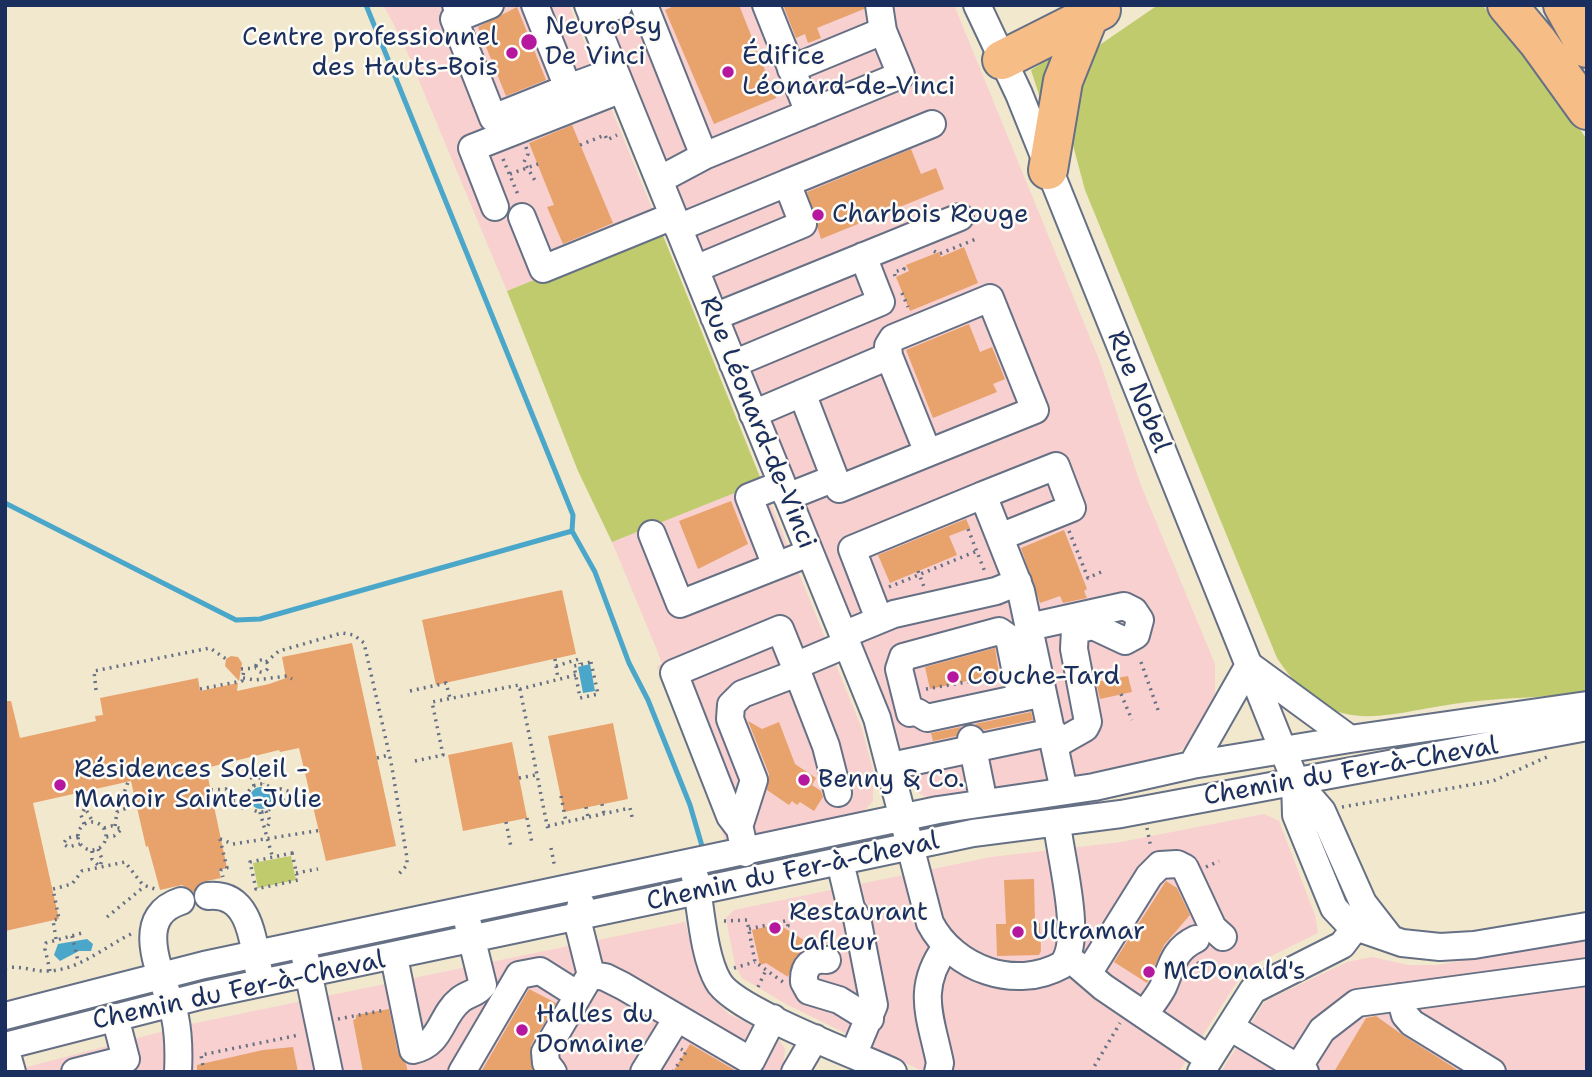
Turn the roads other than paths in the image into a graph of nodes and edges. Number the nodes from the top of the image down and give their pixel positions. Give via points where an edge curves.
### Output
1 (489, 5) edge
2 (535, 5) edge
3 (620, 5) edge
4 (644, 5) edge
5 (766, 5) edge
6 (1051, 5) edge
7 (1507, 5) edge
8 (1563, 5) edge
9 (590, 10) edge
10 (458, 11) edge
11 (1099, 11) edge
12 (881, 18) edge
13 (990, 34) edge
14 (1587, 48) edge
15 (792, 69) junction
16 (618, 80) junction
17 (568, 88) junction
18 (1587, 110) edge
19 (809, 113) junction
20 (932, 124) dead end
21 (704, 156) junction
22 (1048, 170) junction
23 (659, 180) junction
24 (787, 183) junction
25 (960, 217) dead end
26 (676, 222) junction
27 (863, 256) junction
28 (695, 270) junction
29 (714, 317) junction
30 (889, 356) junction
31 (733, 364) junction
32 (802, 393) junction
33 (753, 414) junction
34 (928, 453) junction
35 (835, 478) junction
36 (784, 490) junction
37 (983, 495) junction
38 (652, 534) dead end
39 (1000, 537) junction
40 (809, 552) junction
41 (776, 566) junction
42 (1018, 582) junction
43 (879, 619) junction
44 (1046, 637) junction
45 (845, 640) junction
46 (1249, 665) junction
47 (796, 669) junction
48 (1033, 696) junction
49 (1587, 705) edge
50 (913, 712) junction
51 (877, 721) junction
52 (1587, 727) edge
53 (969, 729) junction
54 (1054, 739) junction
55 (1350, 739) junction
56 (1283, 751) junction
57 (927, 758) junction
58 (1192, 765) junction
59 (891, 766) junction
60 (1295, 780) junction
61 (1064, 791) junction
62 (838, 793) dead end
63 (984, 803) junction
64 (903, 818) junction
65 (1057, 823) junction
66 (738, 827) junction
67 (912, 846) junction
68 (745, 853) junction
69 (840, 862) junction
70 (692, 864) junction
71 (654, 872) junction
72 (216, 888) road end
73 (698, 892) junction
74 (170, 897) road end
75 (464, 912) junction
76 (578, 919) junction
77 (1587, 926) edge
78 (1355, 928) junction
79 (1556, 932) junction
80 (1391, 939) junction
81 (472, 941) junction
82 (303, 945) junction
83 (946, 947) junction
84 (256, 955) junction
85 (394, 957) junction
86 (827, 960) dead end
87 (1079, 965) junction
88 (1575, 974) edge
89 (309, 975) junction
90 (160, 976) junction
91 (261, 984) junction
92 (584, 985) junction
93 (1400, 997) junction
94 (170, 1003) junction
95 (1136, 1014) junction
96 (5, 1016) edge
97 (115, 1017) junction
98 (677, 1018) junction
99 (773, 1018) junction
100 (870, 1019) junction
101 (1230, 1027) junction
102 (815, 1038) junction
103 (5, 1046) edge
104 (854, 1054) junction
105 (133, 1065) edge
106 (1205, 1065) edge
107 (752, 1066) edge
108 (190, 1068) edge
109 (1301, 1070) edge
110 (12, 1072) edge
111 (75, 1072) edge
112 (329, 1072) edge
113 (461, 1072) edge
114 (553, 1072) edge
115 (644, 1072) edge
116 (795, 1072) edge
117 (893, 1072) edge
118 (938, 1072) edge
119 (1492, 1072) edge

1 - 10 street
2 - 17 street
3 - 9 street
4 - 21 street
5 - 15 street
6 - 13 highway
7 - 18 highway
8 - 14 highway
9 - 16 street, Rue Léonard-de-Vinci
10 - 17 street via 454,19 493,118
11 - 13 highway
11 - 22 highway via 1063,81
12 - 15 street
12 - 19 street via 901,75
13 - 22 street, Rue Nobel
15 - 19 street
16 - 17 street
16 - 23 street, Rue Léonard-de-Vinci
16 - 26 street via 472,148 513,209 544,269
19 - 21 street
20 - 24 street
21 - 23 street
22 - 46 street, Rue Nobel
23 - 26 street, Rue Léonard-de-Vinci
24 - 26 street
24 - 28 street via 803,224
25 - 27 street
26 - 28 street, Rue Léonard-de-Vinci
27 - 29 street
27 - 31 street via 881,302
28 - 29 street, Rue Léonard-de-Vinci
29 - 31 street, Rue Léonard-de-Vinci
30 - 32 street
30 - 34 street
30 - 34 street via 893,338 990,299 1035,410
31 - 33 street, Rue Léonard-de-Vinci
32 - 33 street
32 - 35 street
33 - 36 street, Rue Léonard-de-Vinci
34 - 35 street via 839,489
35 - 36 street
36 - 40 street, Rue Léonard-de-Vinci
36 - 41 street via 749,497
37 - 39 street
37 - 39 street via 1056,466 1072,508
37 - 43 street via 852,549
38 - 41 street via 680,604
39 - 42 street
40 - 41 street
40 - 45 street, Rue Léonard-de-Vinci
42 - 43 street
42 - 44 street
43 - 45 street
44 - 48 street
44 - 54 street via 1088,722 1085,728
45 - 47 street
45 - 51 street, Rue Léonard-de-Vinci
46 - 55 street
46 - 56 street, Rue Nobel
46 - 58 street
47 - 62 street
47 - 66 street via 742,694 731,705 730,719 754,780
47 - 66 street via 780,629 674,673
48 - 50 street via 1009,638 999,631 903,657 899,669
48 - 53 street
48 - 54 street
49 - 55 street, Chemin du Fer-à-Cheval
50 - 51 street
50 - 53 street
50 - 57 street
51 - 59 street, Rue Léonard-de-Vinci
52 - 60 street, Chemin du Fer-à-Cheval
53 - 54 street
53 - 57 street
53 - 63 street
54 - 61 street
55 - 56 street, Chemin du Fer-à-Cheval
56 - 58 street, Chemin du Fer-à-Cheval
56 - 60 street, Rue Nobel
57 - 59 street
58 - 61 street, Chemin du Fer-à-Cheval
59 - 64 street, Rue Léonard-de-Vinci
60 - 65 street, Chemin du Fer-à-Cheval
60 - 78 street, Rue Nobel via 1296,816 1321,878 1338,913
60 - 80 street, Rue Nobel via 1322,811 1363,903
61 - 63 street, Chemin du Fer-à-Cheval
63 - 64 street, Chemin du Fer-à-Cheval
64 - 67 street, Rue Léonard-de-Vinci
64 - 68 street, Chemin du Fer-à-Cheval
65 - 67 street, Chemin du Fer-à-Cheval via 996,829
65 - 87 street
66 - 68 street
67 - 69 street, Chemin du Fer-à-Cheval
67 - 83 street, Rue Léonard-de-Vinci via 930,923
68 - 70 street, Chemin du Fer-à-Cheval
69 - 73 street, Chemin du Fer-à-Cheval
69 - 100 street via 873,998
70 - 71 street, Chemin du Fer-à-Cheval
70 - 73 street
71 - 75 street, Chemin du Fer-à-Cheval
71 - 76 street via 633,889 583,903 577,909
72 - 84 street via 240,907 248,920
73 - 76 street, Chemin du Fer-à-Cheval
73 - 99 street via 719,984 734,998
74 - 90 street via 153,932
75 - 81 street
75 - 82 street, Chemin du Fer-à-Cheval
76 - 81 street, Chemin du Fer-à-Cheval
76 - 92 street
77 - 79 street
78 - 80 street
78 - 101 street via 1342,945 1261,984 1246,998
79 - 80 street via 1454,947
79 - 88 street
81 - 85 street, Chemin du Fer-à-Cheval
81 - 85 street via 483,985 458,1001 434,1040 421,1049 413,1050
82 - 84 street, Chemin du Fer-à-Cheval
82 - 89 street
83 - 87 street via 989,973 1003,976
83 - 118 street via 925,999 940,1063
84 - 90 street, Chemin du Fer-à-Cheval
84 - 91 street
85 - 89 street, Chemin du Fer-à-Cheval
86 - 100 street via 807,965 803,977 809,991 839,1000
87 - 95 street
87 - 95 street via 1160,865 1185,868 1209,932 1181,975
88 - 93 street
89 - 91 street, Chemin du Fer-à-Cheval
89 - 112 street
90 - 94 street
90 - 96 street, Chemin du Fer-à-Cheval
91 - 94 street, Chemin du Fer-à-Cheval
92 - 98 street via 611,980
92 - 113 street via 540,971 519,975
92 - 114 street via 545,1052
93 - 109 street via 1357,1003 1347,1009 1317,1037
93 - 119 street via 1412,1023
94 - 97 street, Chemin du Fer-à-Cheval
94 - 108 street
95 - 106 street
97 - 103 street, Chemin du Fer-à-Cheval
97 - 105 street
98 - 107 street
98 - 115 street
99 - 102 street
99 - 107 street
100 - 104 street
101 - 106 street
101 - 109 street
102 - 104 street
102 - 116 street
103 - 110 street
104 - 117 street
105 - 111 street

